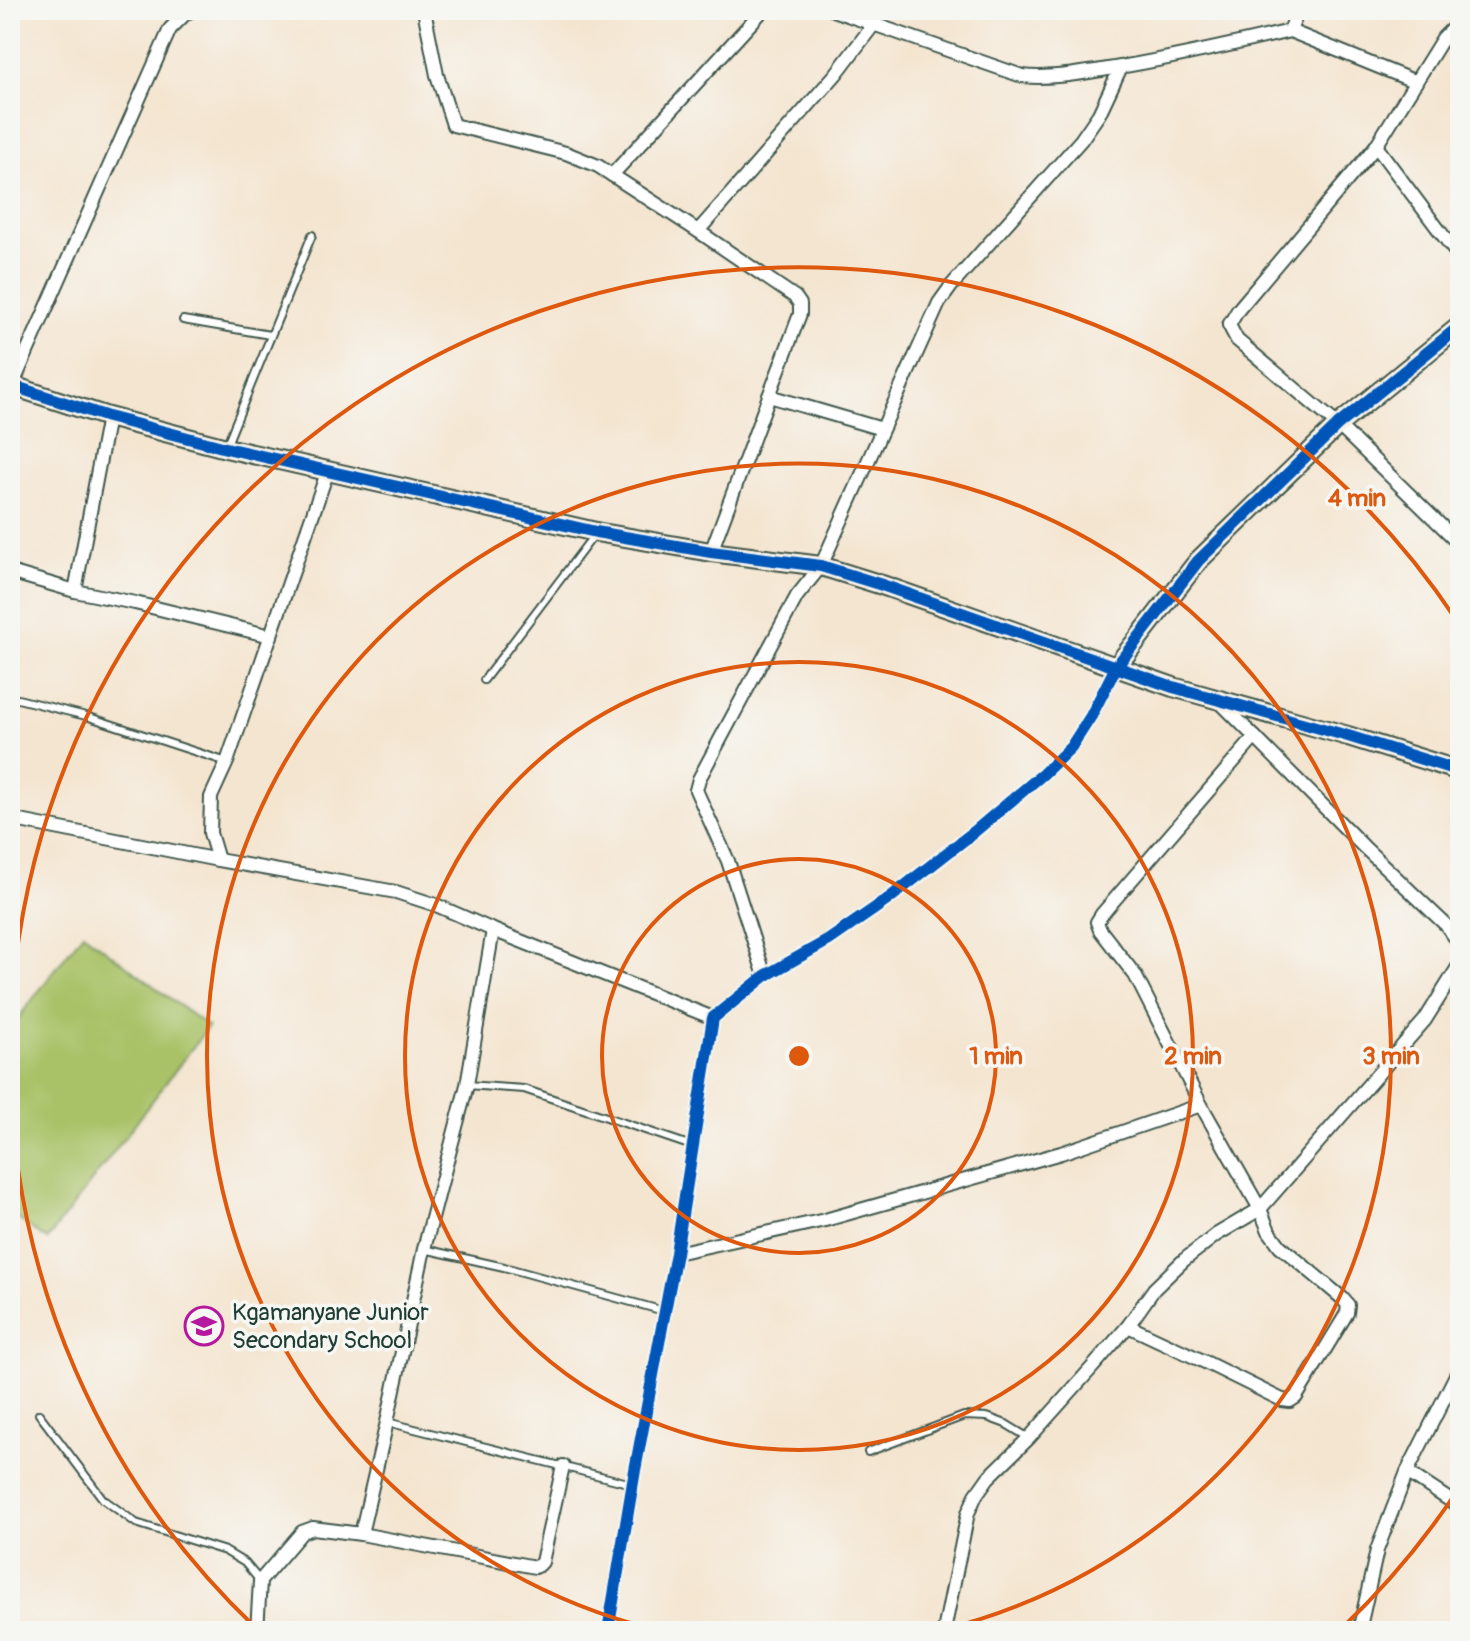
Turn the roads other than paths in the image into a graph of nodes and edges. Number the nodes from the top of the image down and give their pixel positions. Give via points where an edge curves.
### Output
1 (192, 10) edge
2 (424, 10) edge
3 (763, 10) edge
4 (833, 10) edge
5 (1298, 10) edge
6 (874, 24) junction
7 (1460, 26) edge
8 (1290, 31) junction
9 (1121, 67) junction
10 (1416, 82) junction
11 (1376, 146) junction
12 (612, 175) junction
13 (698, 231) junction
14 (312, 235) dead end
15 (1460, 258) edge
16 (183, 320) dead end
17 (1460, 326) edge
18 (270, 335) junction
19 (11, 385) edge
20 (769, 396) junction
21 (108, 417) junction
22 (1338, 425) junction
23 (882, 429) junction
24 (226, 448) junction
25 (328, 470) junction
26 (596, 532) junction
27 (1460, 544) edge
28 (711, 552) junction
29 (821, 566) junction
30 (10, 572) edge
31 (75, 591) junction
32 (271, 636) junction
33 (1116, 667) junction
34 (484, 680) dead end
35 (10, 697) edge
36 (1217, 699) junction
37 (1255, 737) junction
38 (227, 762) junction
39 (1460, 771) edge
40 (10, 819) edge
41 (218, 860) junction
42 (493, 930) junction
43 (1460, 944) edge
44 (1460, 964) edge
45 (765, 976) junction
46 (713, 1018) junction
47 (467, 1085) junction
48 (1201, 1105) junction
49 (692, 1146) junction
50 (1260, 1209) junction
51 (424, 1249) junction
52 (676, 1253) junction
53 (665, 1311) junction
54 (1128, 1326) junction
55 (1460, 1367) edge
56 (39, 1414) dead end
57 (387, 1422) junction
58 (1029, 1438) junction
59 (868, 1452) dead end
60 (563, 1466) junction
61 (1407, 1472) junction
62 (633, 1484) junction
63 (1460, 1507) edge
64 (361, 1534) junction
65 (260, 1581) junction
66 (257, 1631) edge
67 (608, 1631) edge
68 (944, 1631) edge
69 (1360, 1631) edge

1 - 19 street via 170,29
2 - 12 street via 453,125 566,153
3 - 12 street
4 - 6 street
5 - 8 street
6 - 9 street via 1022,76
6 - 13 street
7 - 10 street via 1443,38
8 - 9 street
8 - 10 street
9 - 23 street via 1081,140 939,303
10 - 11 street
11 - 15 street
11 - 22 street via 1229,325 1237,340
12 - 13 street
13 - 20 street via 800,304
14 - 18 lane
16 - 18 lane
17 - 22 street
18 - 24 lane
19 - 21 street
20 - 23 street
20 - 28 street
21 - 24 street
21 - 31 street
22 - 27 street
22 - 33 street via 1198,561
23 - 29 street
24 - 25 street
25 - 26 street
25 - 32 street
26 - 28 street
26 - 34 lane
28 - 29 street
29 - 33 street
29 - 45 street via 797,596 696,790 740,893
30 - 31 street
31 - 32 street
32 - 38 street
33 - 36 street
33 - 45 street via 1071,747 1043,774 887,900
35 - 38 lane
36 - 37 street
36 - 39 street
37 - 43 street
37 - 48 street via 1097,922 1135,975
38 - 41 street via 211,797 210,833
40 - 41 street
41 - 42 street via 396,892
42 - 46 street
42 - 47 street
44 - 50 street via 1425,1020
45 - 46 street
46 - 49 street
47 - 49 lane via 524,1089
47 - 51 street
48 - 50 street
48 - 52 street via 1061,1153 825,1220
49 - 52 street
50 - 54 street via 1184,1260 1154,1289
50 - 54 street via 1280,1246 1348,1305 1296,1397 1282,1400
51 - 53 lane
51 - 57 street
52 - 53 street
53 - 62 street
54 - 58 street
55 - 61 street
56 - 65 lane via 103,1499 136,1523 225,1551
57 - 60 lane
57 - 64 street
58 - 59 lane via 987,1417 964,1416
58 - 68 street via 988,1478 968,1513
60 - 62 lane
60 - 64 street via 542,1562 535,1567
61 - 63 street
61 - 69 street via 1377,1550
62 - 67 street
64 - 65 street via 313,1528 302,1532
65 - 66 street

